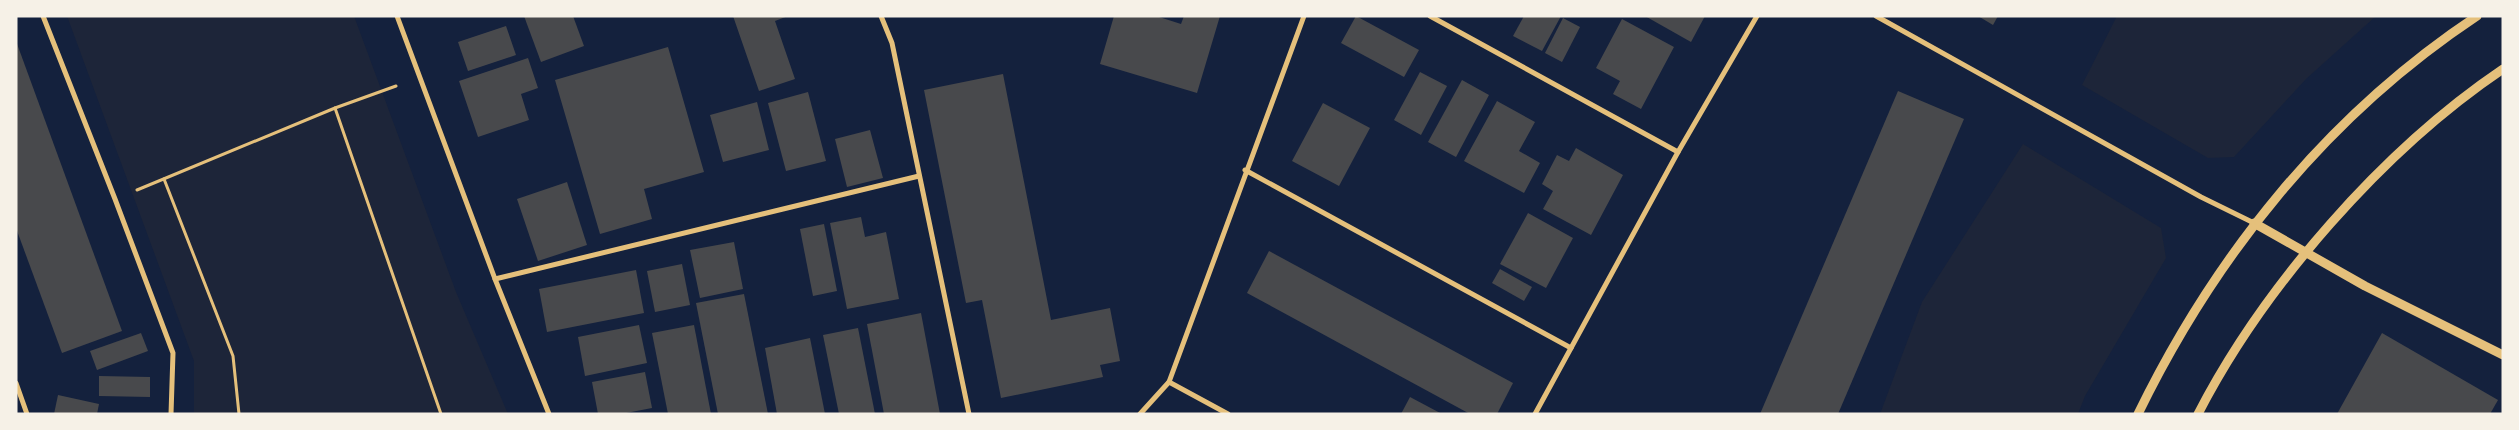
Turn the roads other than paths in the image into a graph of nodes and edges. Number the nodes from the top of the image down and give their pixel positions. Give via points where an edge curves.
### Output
1 (43, 16) edge
2 (397, 16) edge
3 (881, 16) edge
4 (1304, 16) edge
5 (1430, 16) edge
6 (1757, 16) edge
7 (1876, 16) edge
8 (2477, 16) edge
9 (2503, 69) edge
10 (1678, 152) junction
11 (1245, 170) junction
12 (919, 176) junction
13 (2254, 223) junction
14 (2308, 252) junction
15 (495, 280) junction
16 (1571, 348) junction
17 (2503, 355) edge
18 (1169, 382) junction
19 (16, 383) edge
20 (27, 414) edge
21 (171, 414) edge
22 (550, 414) edge
23 (969, 414) edge
24 (1140, 414) edge
25 (1228, 414) edge
26 (1535, 414) edge
27 (2138, 414) edge
28 (2198, 414) edge

1 - 21 street via 173,354
2 - 15 street
3 - 12 street via 892,43
4 - 11 street
5 - 10 street
6 - 10 street
7 - 13 street via 2201,197
8 - 13 street via 2416,60 2347,118
9 - 14 street via 2415,136
10 - 16 street
11 - 16 street
11 - 18 street
12 - 15 street
12 - 23 street
13 - 14 street
13 - 27 street via 2193,312
14 - 17 street via 2365,286
14 - 28 street via 2265,307
15 - 22 street
16 - 26 street
18 - 24 street
18 - 25 street
19 - 20 street

